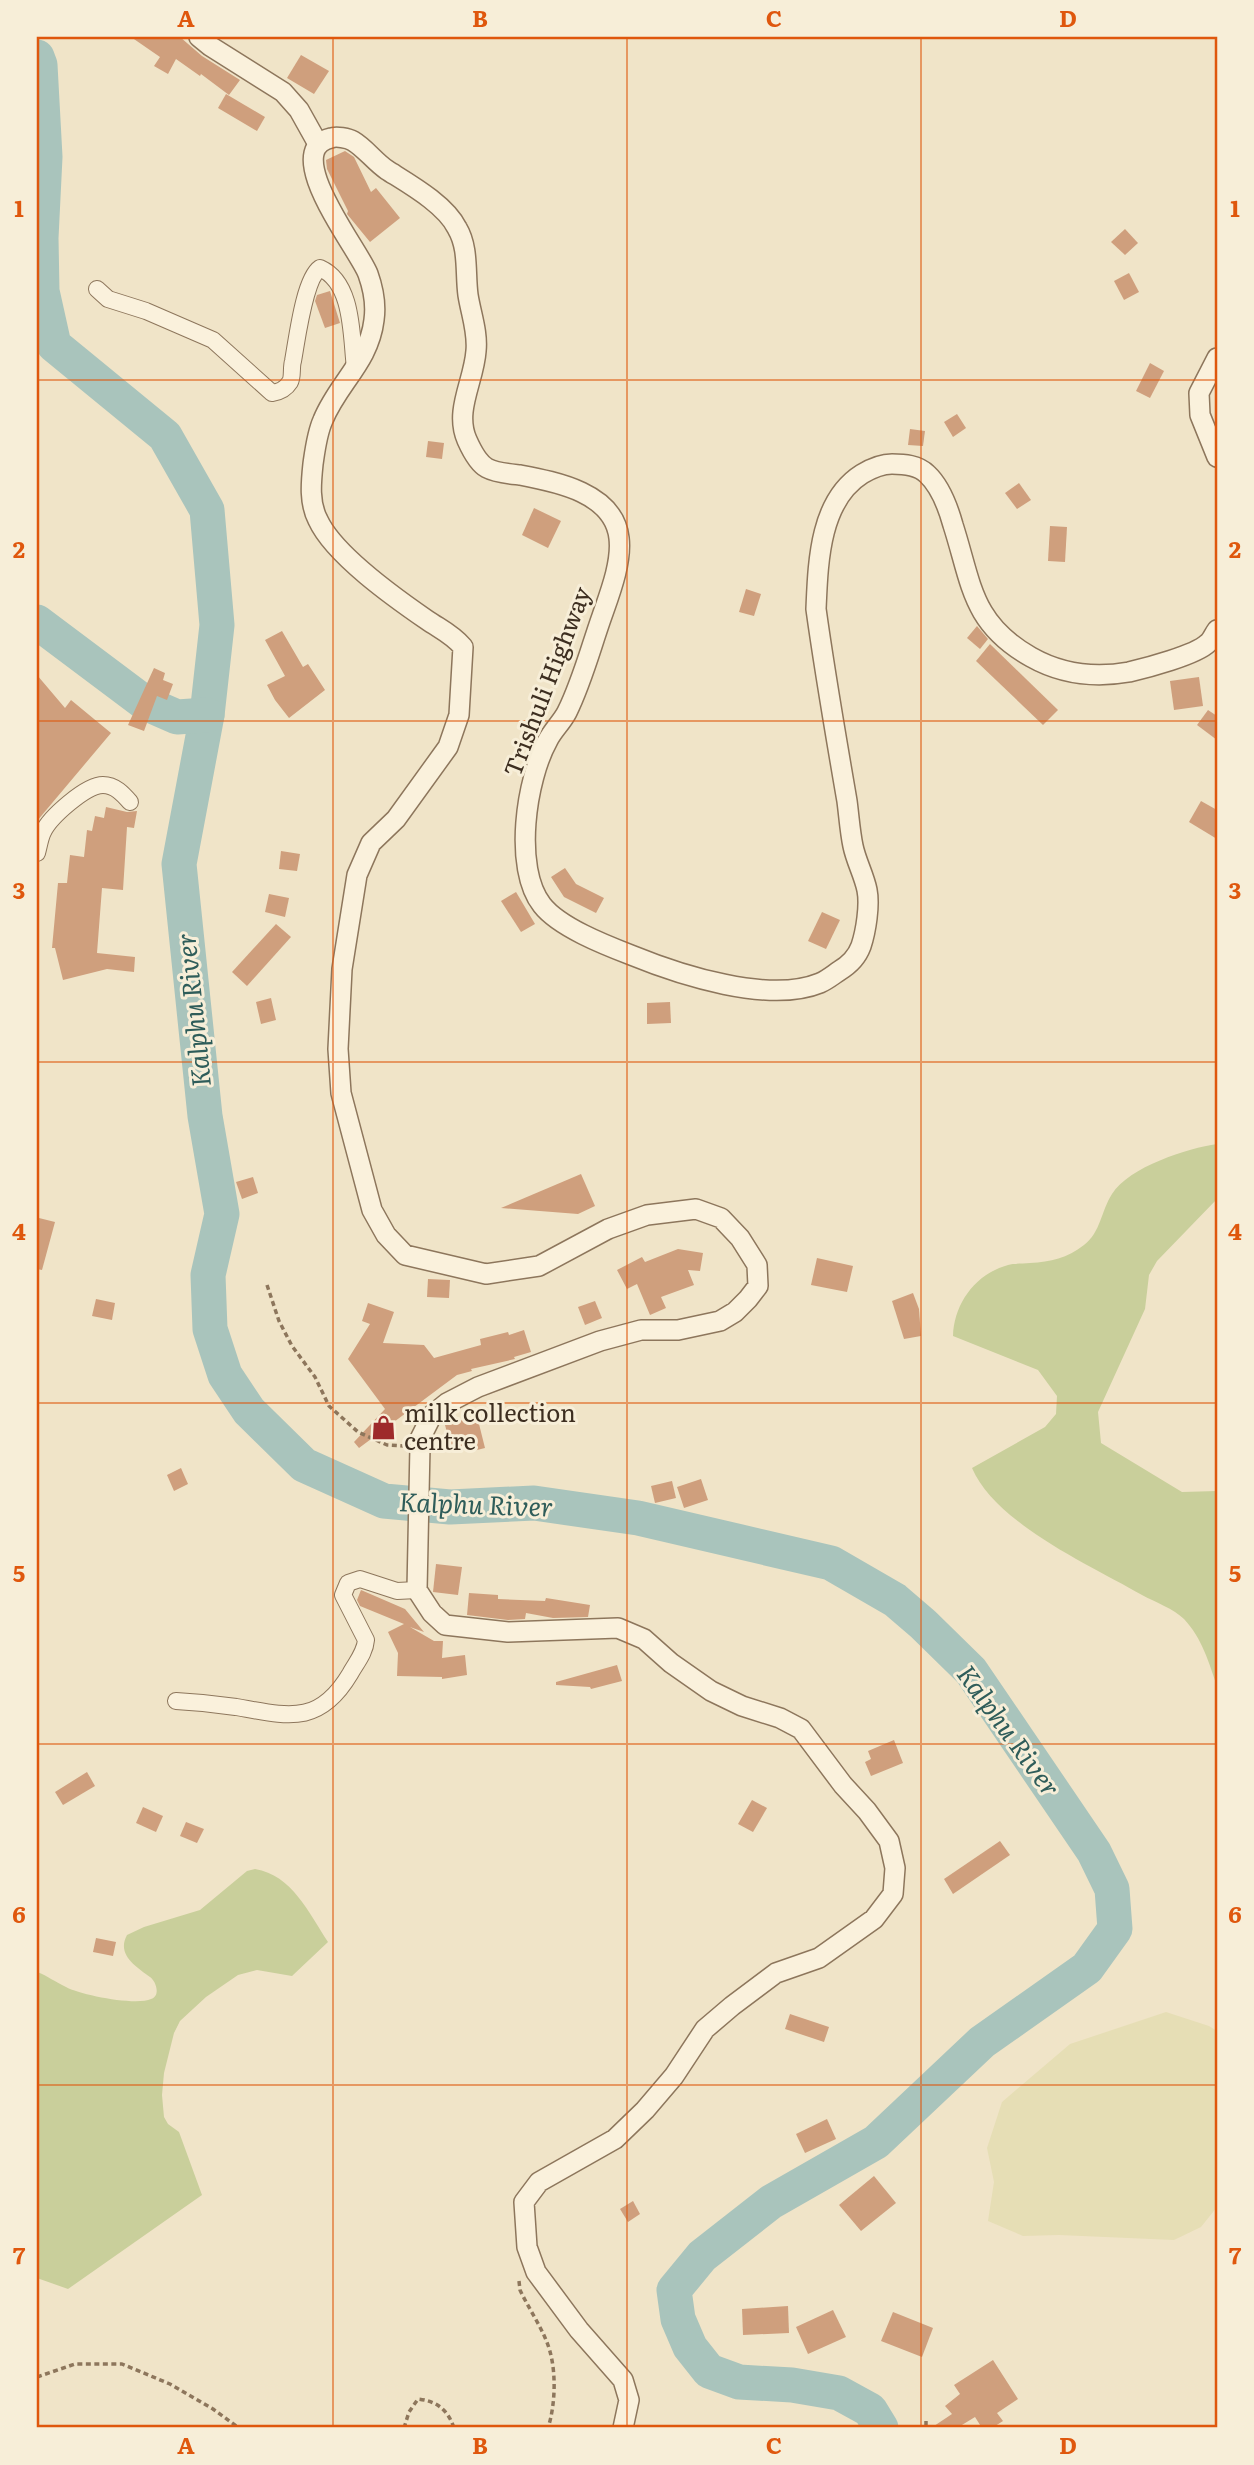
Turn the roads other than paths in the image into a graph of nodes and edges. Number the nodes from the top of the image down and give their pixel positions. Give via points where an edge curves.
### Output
1 (200, 37) edge
2 (318, 144) junction
3 (97, 289) dead end
4 (1217, 358) edge
5 (355, 368) junction
6 (1217, 457) edge
7 (1217, 630) edge
8 (130, 802) dead end
9 (37, 853) edge
10 (417, 1590) junction
11 (176, 1701) dead end
12 (623, 2428) edge

1 - 2 street via 283,92
2 - 5 street via 312,164 331,210 368,271 375,308 366,353
2 - 7 street, Trishuli Highway via 335,136 352,139 381,167 443,210 458,228 477,350 463,427 477,458 487,468 558,483 591,497 617,527 620,544 610,591 566,714 535,770 526,828 525,858 532,887 544,908 597,940 664,968 764,990 819,983 860,952 869,894 853,848 816,609 824,533 831,512 841,493 870,469 907,464 925,472 947,504 974,599 987,623 1018,650 1056,669 1108,675 1153,666 1208,644
3 - 5 street via 108,299 214,340 272,393 291,381 307,288 312,273 320,268 329,272 343,293
4 - 6 street via 1199,393 1200,415
5 - 10 street via 322,421 310,490 317,520 365,572 463,647 458,715 448,747 396,820 371,843 357,875 342,969 338,1049 341,1093 372,1210 405,1255 486,1274 539,1266 647,1215 696,1209 721,1218 757,1265 758,1286 735,1312 720,1321 678,1330 641,1330 600,1341 478,1387 432,1415 420,1446
8 - 9 street via 118,789 92,787 53,818
10 - 11 street via 397,1591 360,1579 348,1583 343,1595 366,1640 365,1648 341,1688 313,1711 268,1714
10 - 12 street via 445,1625 508,1632 618,1628 643,1639 711,1690 802,1729 889,1841 895,1868 893,1894 874,1919 819,1958 776,1973 732,2006 705,2029 674,2077 638,2118 615,2139 539,2182 524,2202 527,2247 536,2272 623,2379 629,2400

